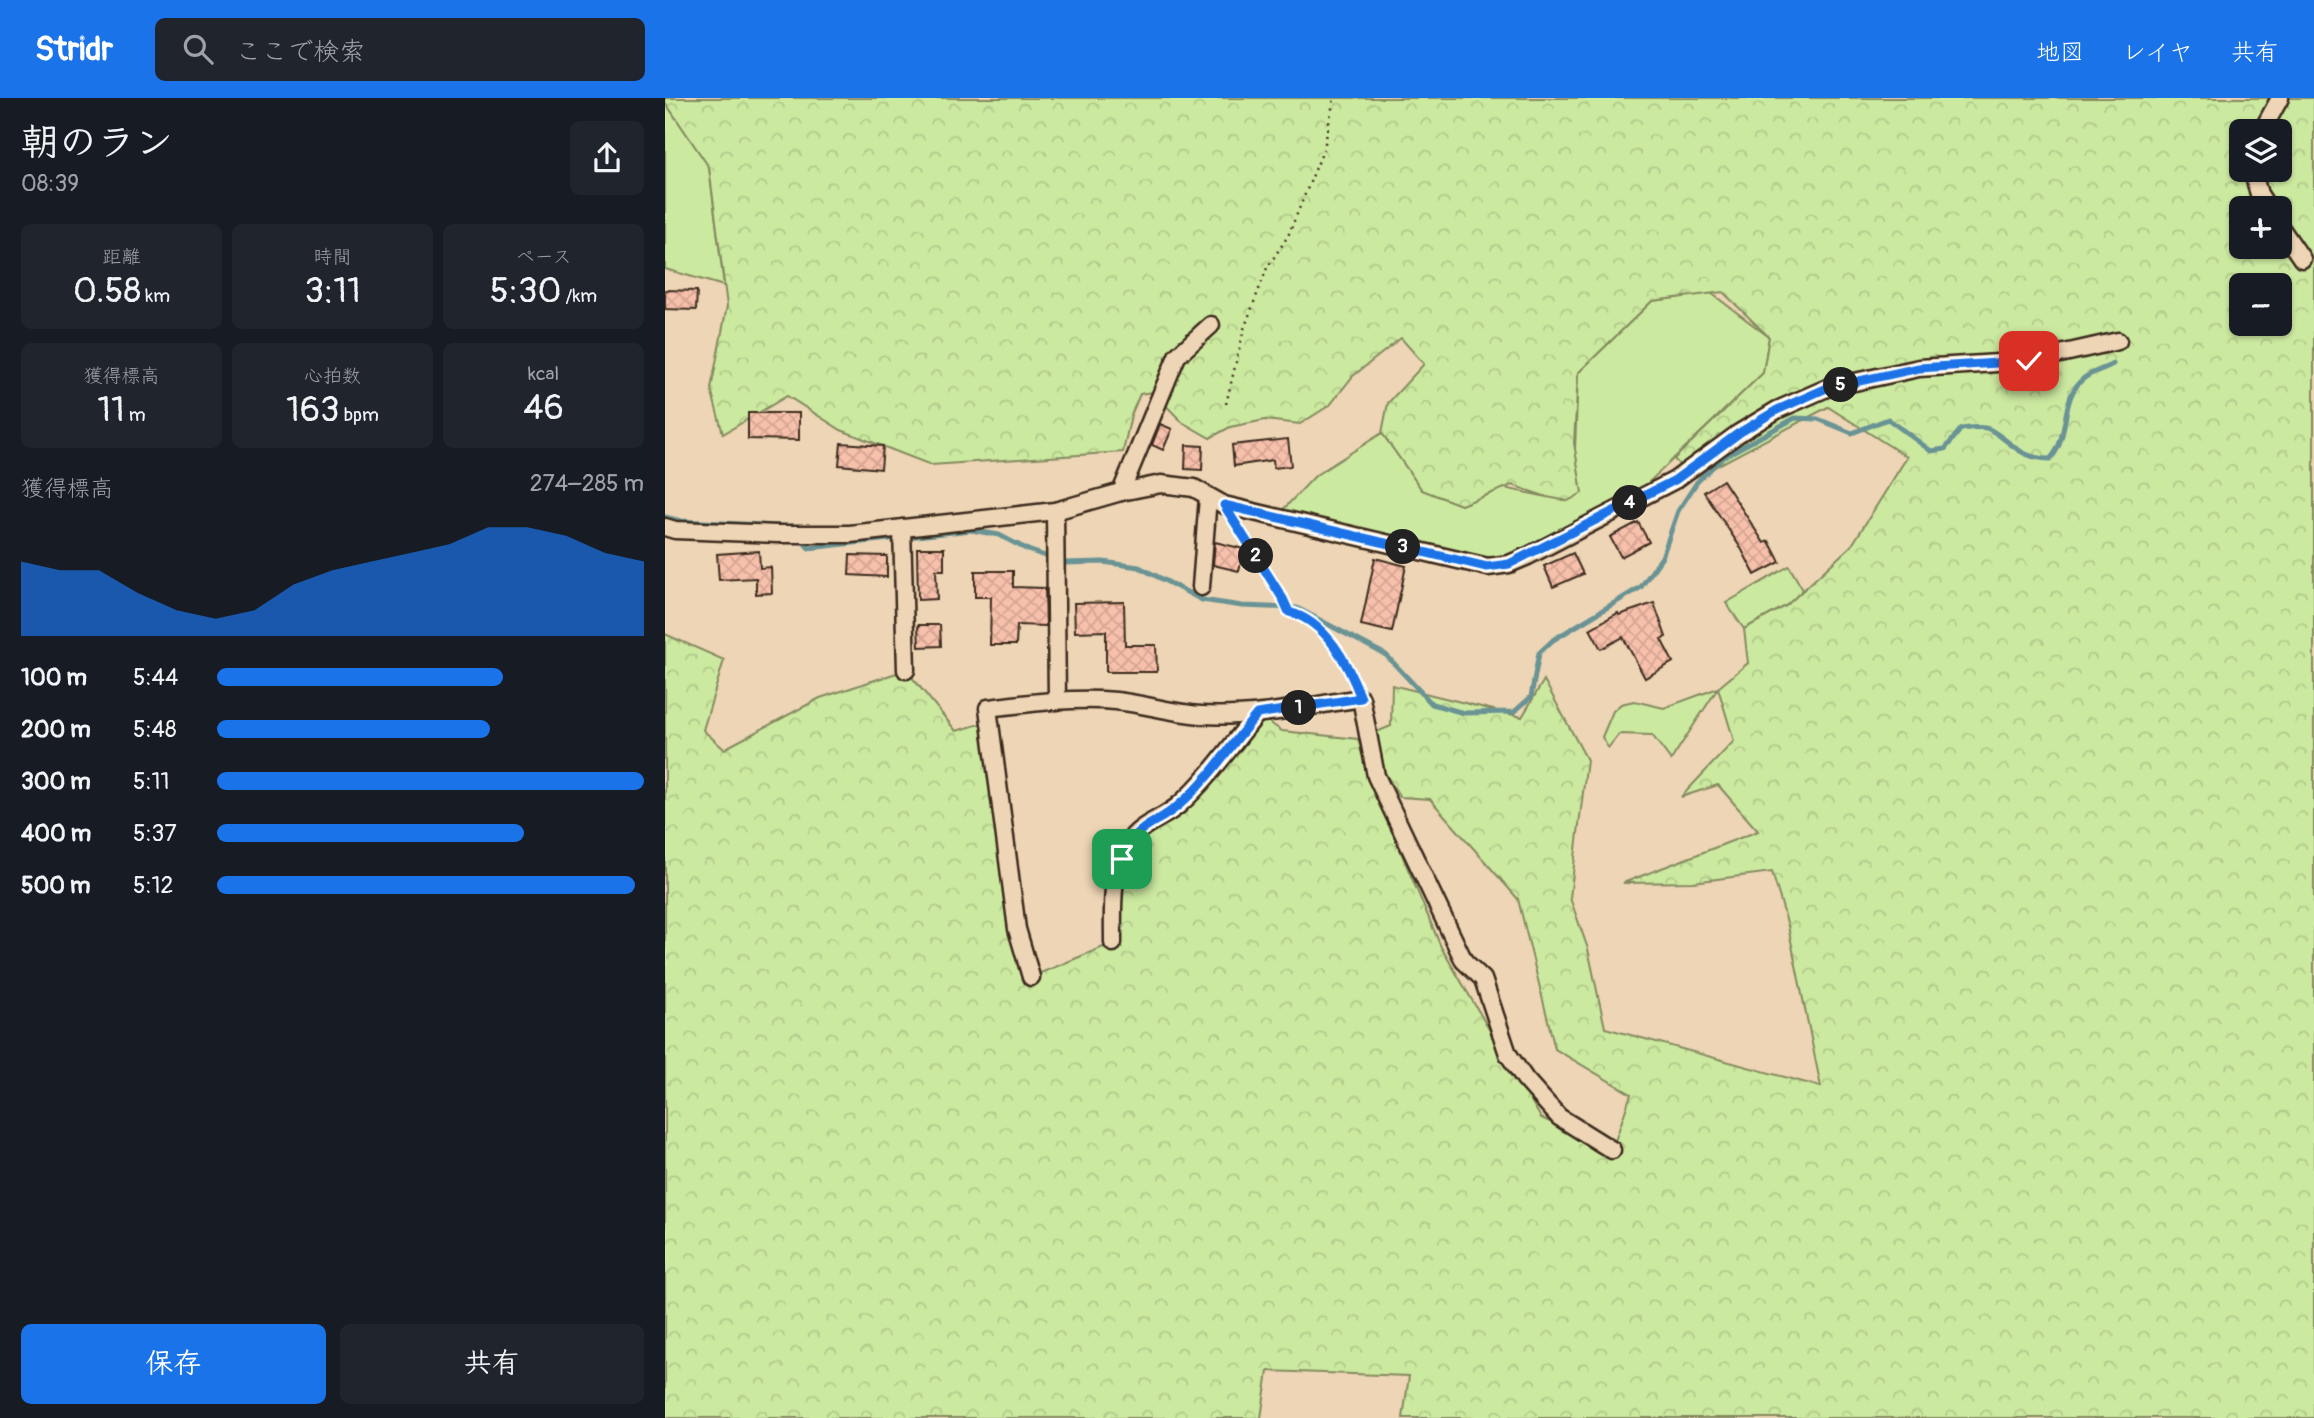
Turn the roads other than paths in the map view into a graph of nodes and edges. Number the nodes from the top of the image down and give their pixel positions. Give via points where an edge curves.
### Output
1 (2280, 98) edge
2 (2269, 119) edge
3 (2292, 244) edge
4 (2302, 259) dead end
5 (1211, 325) dead end
6 (2118, 341) dead end
7 (1121, 492) junction
8 (1209, 496) junction
9 (1055, 511) junction
10 (665, 527) edge
11 (902, 528) junction
12 (1201, 587) dead end
13 (906, 670) dead end
14 (1057, 701) junction
15 (1257, 714) junction
16 (1113, 943) dead end
17 (1031, 978) dead end
18 (1612, 1150) dead end

1 - 2 street
3 - 4 street
5 - 7 street via 1177,356
6 - 8 street via 2029,361 1919,368 1827,388 1777,410 1675,480 1509,564 1487,567 1224,505
7 - 8 street via 1161,484 1194,488
7 - 9 street
8 - 12 street
9 - 11 street
9 - 14 street
10 - 11 street via 777,534
11 - 13 street
14 - 15 street via 1117,701 1201,715
14 - 17 street via 988,708 1017,929
15 - 16 street via 1178,806 1141,829 1128,843 1113,898
15 - 18 street via 1361,698 1376,776 1464,961 1483,979 1508,1054 1559,1117

